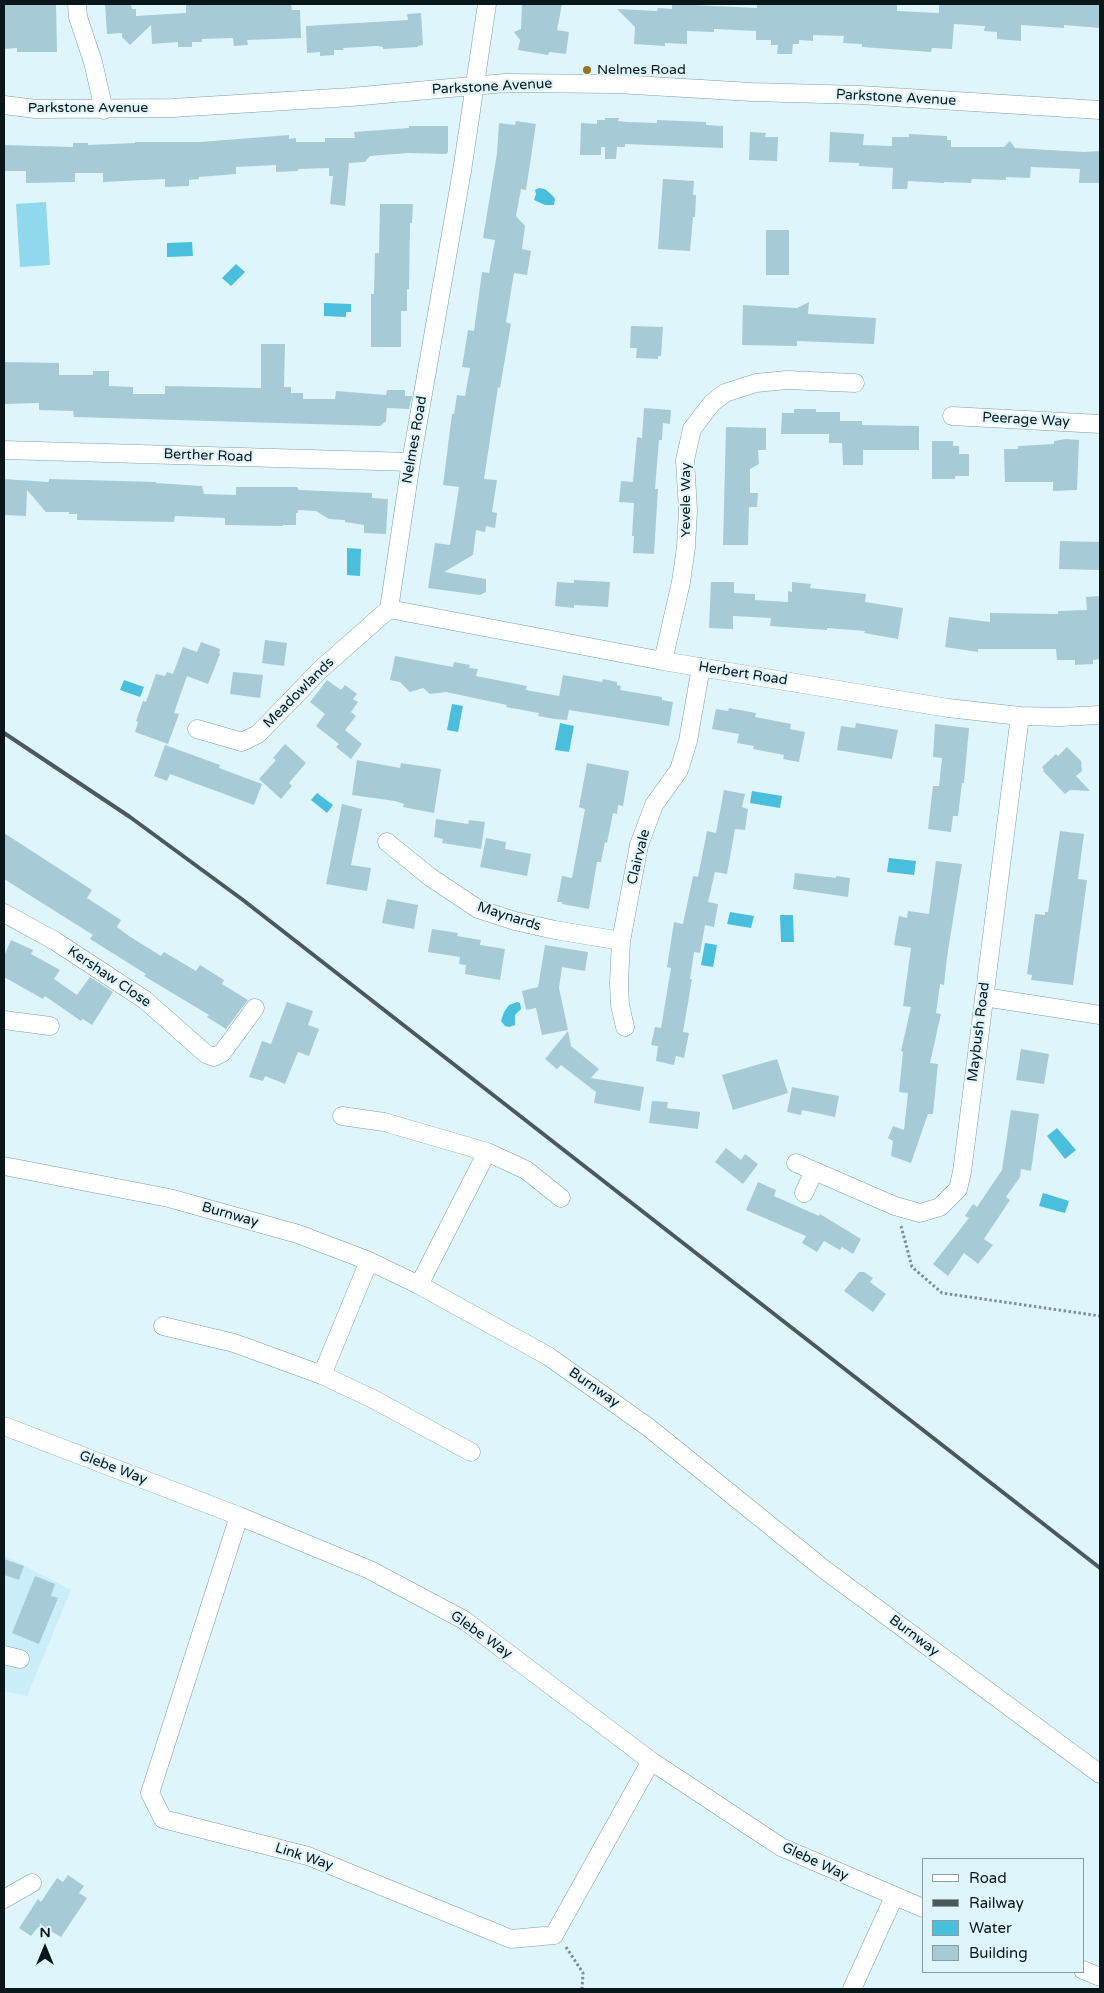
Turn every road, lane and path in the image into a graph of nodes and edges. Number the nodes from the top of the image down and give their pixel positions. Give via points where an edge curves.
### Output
1 (77, 4) edge
2 (487, 4) edge
3 (476, 86) junction
4 (4, 105) edge
5 (104, 110) junction
6 (1100, 110) edge
7 (855, 383) dead end
8 (952, 416) dead end
9 (1100, 424) edge
10 (4, 450) edge
11 (411, 462) junction
12 (389, 610) junction
13 (663, 661) junction
14 (701, 667) junction
15 (1100, 715) edge
16 (1020, 716) junction
17 (197, 728) dead end
18 (387, 842) dead end
19 (4, 913) edge
20 (621, 941) junction
21 (984, 997) junction
22 (255, 1008) dead end
23 (1100, 1015) edge
24 (4, 1020) edge
25 (50, 1026) dead end
26 (625, 1027) dead end
27 (342, 1116) dead end
28 (487, 1152) junction
29 (796, 1163) dead end
30 (4, 1166) edge
31 (814, 1171) junction
32 (804, 1193) dead end
33 (561, 1198) dead end
34 (895, 1206) junction
35 (369, 1262) junction
36 (419, 1285) junction
37 (1100, 1316) edge
38 (163, 1326) dead end
39 (322, 1375) junction
40 (4, 1426) edge
41 (471, 1452) dead end
42 (238, 1516) junction
43 (651, 1761) junction
44 (1100, 1774) edge
45 (32, 1883) dead end
46 (894, 1897) junction
47 (4, 1899) edge
48 (922, 1908) edge
49 (554, 1935) junction
50 (1084, 1970) edge
51 (1100, 1977) edge
52 (582, 1989) edge
53 (852, 1989) edge

1 - 5 street
2 - 3 street, Nelmes Road
3 - 5 street, Parkstone Avenue via 351,97
3 - 6 street, Parkstone Avenue via 505,83 617,84
3 - 11 street, Nelmes Road
4 - 5 street, Parkstone Avenue
7 - 13 street, Yevele Way via 787,380 756,383 726,393 712,403 692,428 685,460 686,547
8 - 9 street, Peerage Way
10 - 11 street, Berther Road
11 - 12 street, Nelmes Road
12 - 13 street, Herbert Road
12 - 17 street, Meadowlands via 321,668 258,734 242,742
13 - 14 street, Herbert Road
14 - 16 street, Herbert Road via 948,708
14 - 20 street, Clairvale via 688,741 679,770 654,805 639,845
15 - 16 street, Herbert Road
16 - 21 street, Maybush Road
18 - 20 street, Maynards via 430,877 478,909 554,930
19 - 22 street, Kershaw Close via 55,941 145,1000 206,1054 214,1057 222,1053
20 - 26 street, Clairvale via 618,983
21 - 23 street
21 - 34 street, Maybush Road via 958,1189 940,1207 920,1213
24 - 25 street
27 - 28 street via 384,1122
28 - 33 street via 526,1170
28 - 36 street
29 - 31 street, Maybush Road
30 - 35 street, Burnway via 169,1198 298,1234
31 - 32 street
31 - 34 street, Maybush Road
34 - 37 path via 912,1266 942,1293
35 - 36 street, Burnway
35 - 39 street
36 - 44 street, Burnway via 548,1356 648,1427 825,1570
38 - 39 street via 234,1343
39 - 41 street
40 - 42 street, Glebe Way
42 - 43 street, Glebe Way via 370,1570 464,1620
42 - 49 street, Link Way via 150,1792 163,1819 308,1856 511,1939
43 - 46 street, Glebe Way via 781,1847
43 - 49 street
45 - 47 street
46 - 48 street, Glebe Way
46 - 53 street
49 - 52 path via 569,1950 583,1973
50 - 51 street

